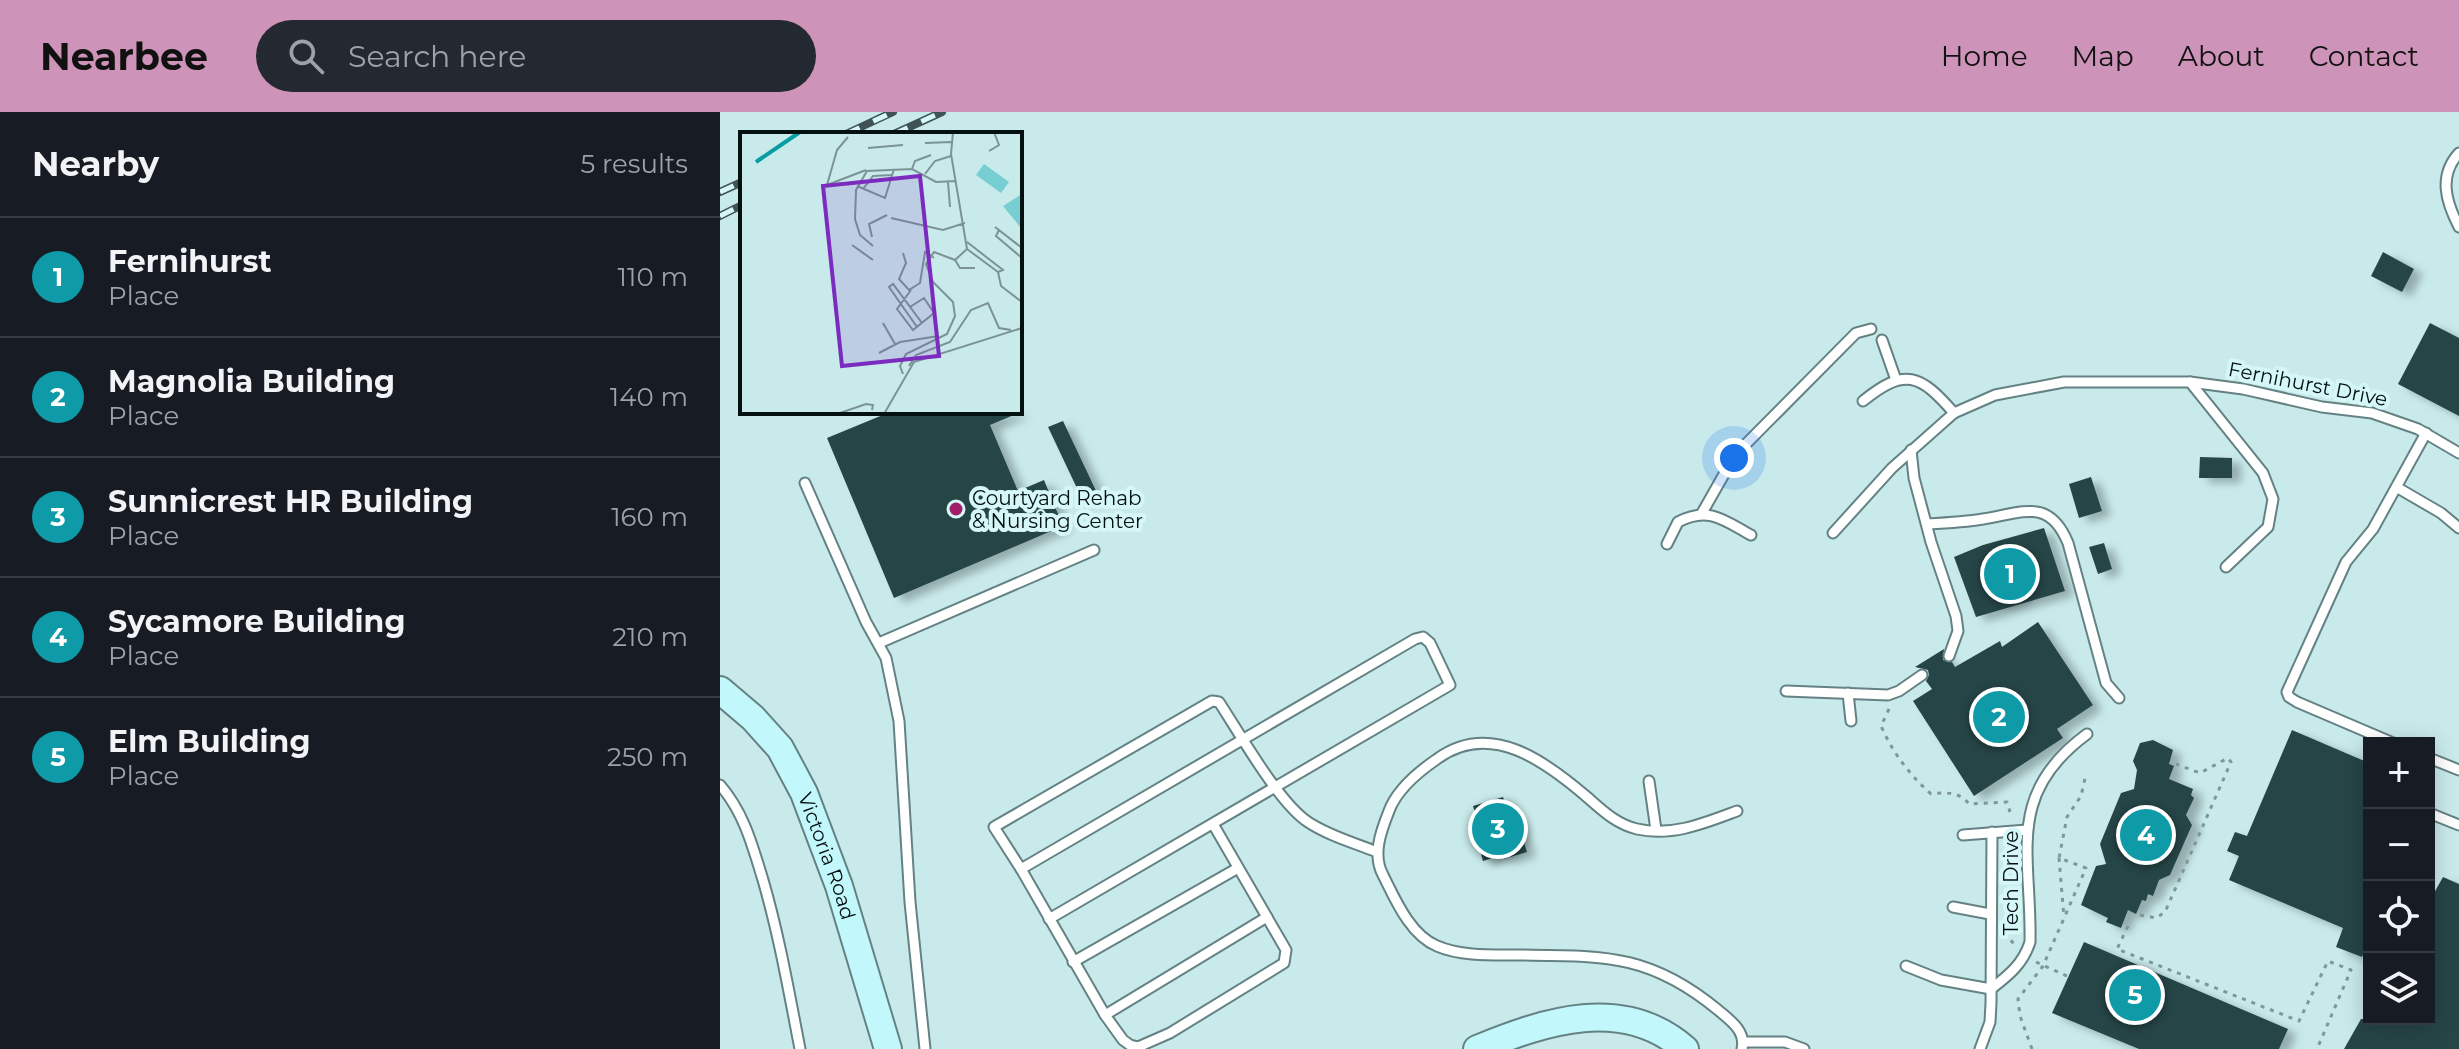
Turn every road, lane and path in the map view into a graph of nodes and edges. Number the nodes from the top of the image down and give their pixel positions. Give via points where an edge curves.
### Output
1 (2459, 153) edge
2 (2459, 227) edge
3 (1871, 329) dead end
4 (1882, 340) dead end
5 (1896, 380) junction
6 (2190, 382) junction
7 (1863, 401) dead end
8 (1954, 413) junction
9 (2426, 433) junction
10 (1911, 450) junction
11 (2459, 453) edge
12 (805, 483) dead end
13 (2398, 488) junction
14 (1702, 513) junction
15 (1927, 524) junction
16 (2459, 528) edge
17 (1833, 533) dead end
18 (1751, 535) dead end
19 (1667, 544) dead end
20 (1094, 550) dead end
21 (2226, 567) dead end
22 (879, 643) junction
23 (1949, 656) dead end
24 (1922, 675) dead end
25 (720, 690) edge
26 (1786, 691) dead end
27 (1848, 693) junction
28 (2119, 698) dead end
29 (1891, 705) dead end
30 (1851, 721) dead end
31 (2087, 734) dead end
32 (2379, 737) edge
33 (1244, 739) junction
34 (2435, 760) edge
35 (2176, 764) dead end
36 (2459, 770) edge
37 (2086, 774) dead end
38 (1649, 781) dead end
39 (720, 785) edge
40 (1275, 786) junction
41 (1737, 811) dead end
42 (2010, 812) dead end
43 (2435, 815) edge
44 (1213, 824) junction
45 (2459, 825) edge
46 (1656, 830) junction
47 (2027, 830) junction
48 (1992, 832) junction
49 (1963, 835) dead end
50 (1377, 852) junction
51 (2059, 858) junction
52 (1238, 868) junction
53 (1021, 869) junction
54 (1953, 907) dead end
55 (1990, 914) junction
56 (2140, 915) dead end
57 (1267, 917) junction
58 (2064, 918) junction
59 (1049, 919) junction
60 (2128, 926) dead end
61 (1073, 962) junction
62 (1906, 966) dead end
63 (1991, 989) junction
64 (1105, 1015) junction
65 (1743, 1046) edge
66 (800, 1049) edge
67 (888, 1049) edge
68 (925, 1049) edge
69 (1477, 1049) edge
70 (1685, 1049) edge
71 (1804, 1049) edge
72 (1980, 1049) edge
73 (2029, 1049) edge
74 (2317, 1049) edge

1 - 2 lane via 2448,170 2445,189
3 - 14 lane via 1856,333 1735,455
4 - 5 lane
5 - 7 lane
5 - 8 lane via 1923,384
6 - 8 lane, Fernihurst Drive via 2036,386 1995,395
6 - 9 lane, Fernihurst Drive via 2372,413
6 - 21 lane via 2263,473 2273,499 2268,527
8 - 10 lane, Fernihurst Drive
9 - 11 lane, Fernihurst Drive
9 - 13 lane
10 - 15 lane
10 - 17 lane, Fernihurst Drive
12 - 22 lane
13 - 16 lane
13 - 32 lane via 2346,562 2287,692 2297,702
14 - 18 lane
14 - 19 lane via 1678,522
15 - 23 lane via 1956,616 1957,641
15 - 28 lane via 2028,510 2051,517 2068,543 2106,683
20 - 22 lane
22 - 68 lane via 899,721
24 - 27 lane via 1888,695
25 - 67 street, Victoria Road via 780,748 804,793 839,886
26 - 27 lane
27 - 30 lane
29 - 42 path via 1881,726 1906,769 1931,794 1951,793 1969,804 2007,802
31 - 47 lane, Tech Drive via 2047,771
33 - 40 lane
33 - 40 lane via 1415,639 1430,643 1450,685
33 - 53 lane
33 - 53 lane via 1219,702 1177,720 994,827
34 - 36 lane
35 - 56 path via 2200,773 2228,758 2231,762 2165,912 2156,918
37 - 51 path via 2081,796 2067,817
38 - 46 lane
39 - 66 lane via 748,827 776,925
40 - 44 lane
40 - 50 lane via 1305,820
41 - 46 lane via 1675,831
43 - 45 lane
44 - 52 lane
44 - 59 lane
46 - 50 lane via 1638,829 1607,815 1535,759 1491,742 1447,751 1406,785 1391,804
47 - 48 lane
47 - 63 lane, Tech Drive via 2030,942 2017,968
48 - 49 lane
48 - 55 lane, Tech Drive
50 - 65 lane via 1379,869 1412,925 1438,947 1481,955 1573,954 1637,963 1701,996 1736,1026
51 - 58 path
51 - 58 path via 2086,868
52 - 57 lane
52 - 61 lane
53 - 59 lane
54 - 55 lane
55 - 63 lane, Tech Drive
57 - 64 lane
57 - 64 lane via 1286,950 1284,963 1204,1014 1138,1047 1123,1040
58 - 73 path via 2043,966 2018,999
59 - 61 lane
60 - 74 path via 2117,949 2299,1021 2328,961 2351,970
61 - 64 lane
62 - 63 lane via 1941,980
63 - 72 lane, Tech Drive via 1990,1022
65 - 71 lane via 1785,1042
69 - 70 street via 1564,1020 1616,1017 1647,1024

